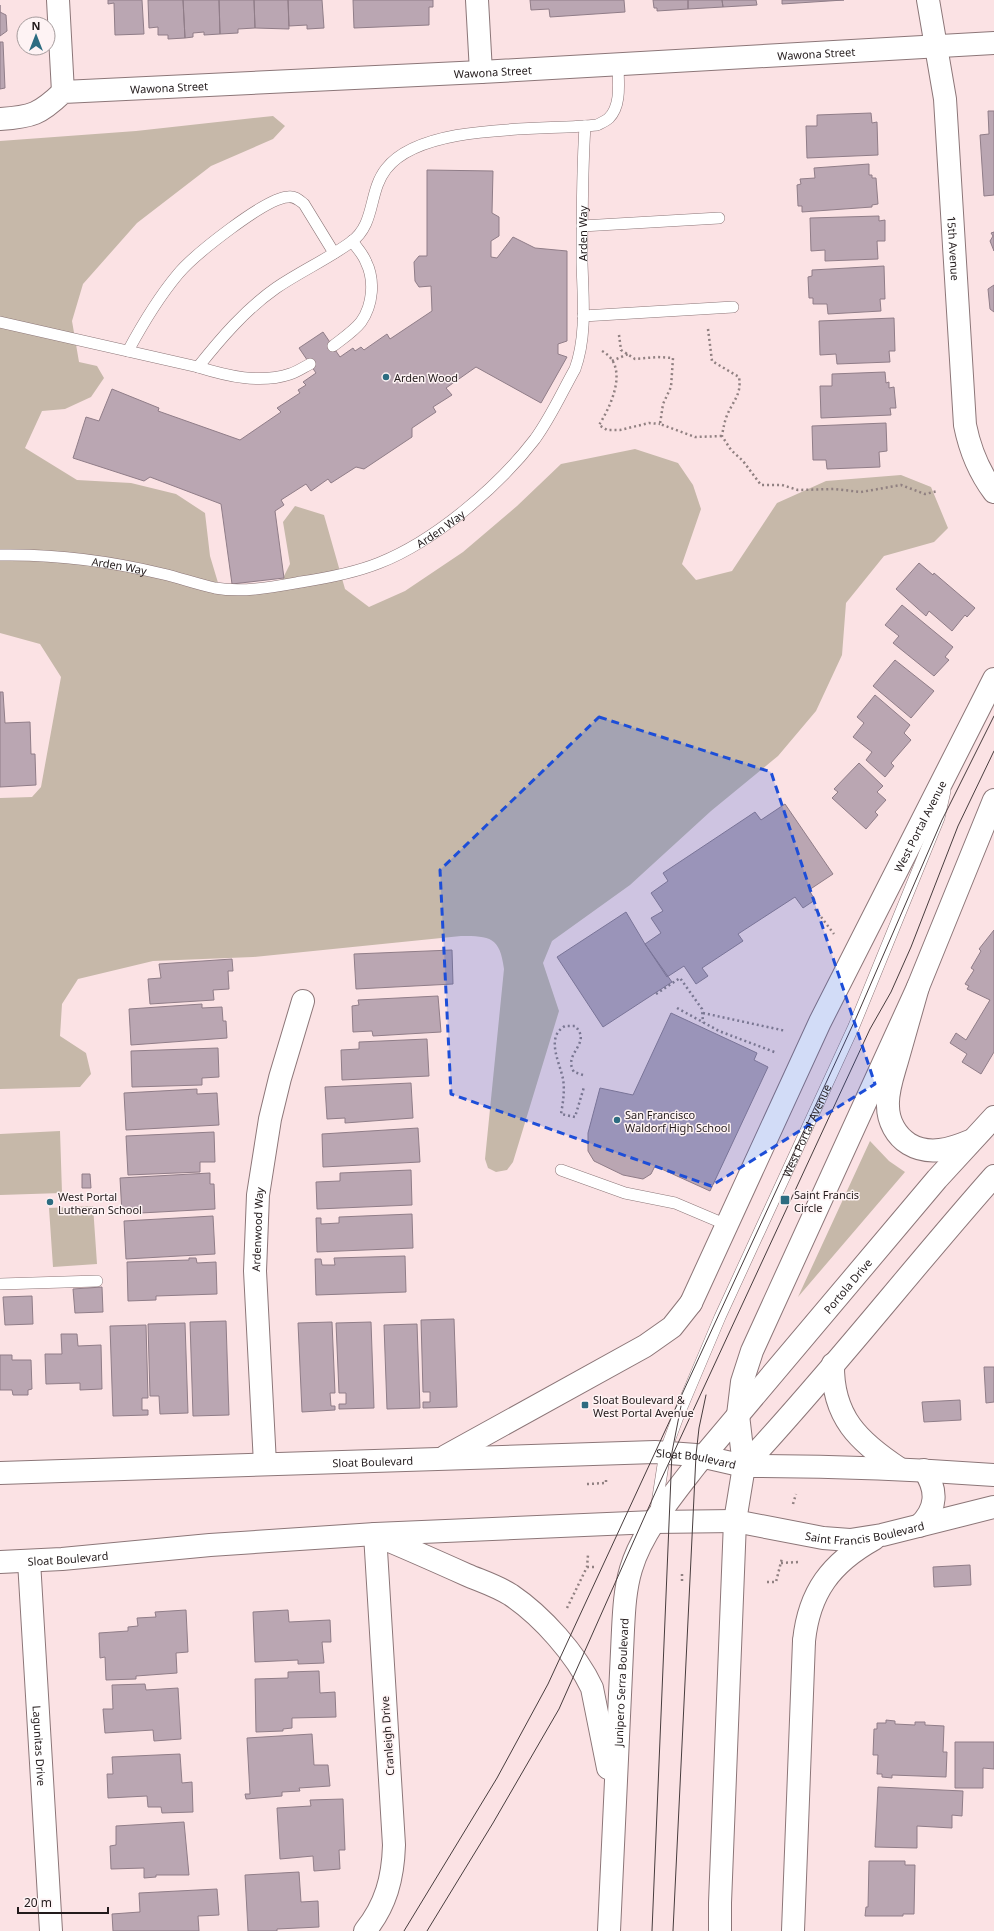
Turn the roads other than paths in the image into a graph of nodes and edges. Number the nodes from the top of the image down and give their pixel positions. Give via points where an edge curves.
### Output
1 (58, 0) edge
2 (477, 0) edge
3 (928, 0) edge
4 (994, 43) edge
5 (936, 47) junction
6 (618, 65) junction
7 (481, 72) junction
8 (63, 92) junction
9 (0, 119) edge
10 (584, 126) junction
11 (719, 218) dead end
12 (582, 226) junction
13 (352, 241) junction
14 (334, 253) junction
15 (733, 307) dead end
16 (583, 316) junction
17 (0, 322) edge
18 (333, 346) dead end
19 (128, 351) junction
20 (310, 364) dead end
21 (198, 367) junction
22 (994, 492) edge
23 (0, 555) edge
24 (994, 679) edge
25 (952, 761) junction
26 (994, 800) edge
27 (918, 987) junction
28 (303, 1001) dead end
29 (994, 1117) edge
30 (973, 1139) junction
31 (561, 1170) dead end
32 (994, 1176) edge
33 (727, 1225) junction
34 (97, 1281) dead end
35 (0, 1284) edge
36 (833, 1364) junction
37 (738, 1415) junction
38 (666, 1452) junction
39 (703, 1456) junction
40 (440, 1458) junction
41 (265, 1464) junction
42 (744, 1466) junction
43 (900, 1469) junction
44 (924, 1470) junction
45 (0, 1473) edge
46 (994, 1475) edge
47 (994, 1507) edge
48 (735, 1521) junction
49 (654, 1522) junction
50 (918, 1526) junction
51 (375, 1534) junction
52 (882, 1535) junction
53 (30, 1561) junction
54 (0, 1562) edge
55 (614, 1807) junction
56 (51, 1931) edge
57 (364, 1931) edge
58 (609, 1931) edge
59 (720, 1931) edge
60 (793, 1931) edge

1 - 8 main road
2 - 7 main road
3 - 5 main road, 15th Avenue
4 - 5 main road, Wawona Street
5 - 6 main road, Wawona Street
5 - 22 main road, 15th Avenue via 945,99 962,402 970,447
6 - 7 main road, Wawona Street
6 - 10 lane via 616,106 609,118 597,125
7 - 8 main road, Wawona Street
8 - 9 main road via 46,108 33,115
10 - 12 lane, Arden Way
10 - 13 lane via 494,131 463,135 418,146 399,156 386,169 378,183 367,224
11 - 12 lane
12 - 16 lane, Arden Way
13 - 14 lane
13 - 18 lane via 366,261 371,277 369,307 361,322
14 - 19 lane via 298,198 277,200 207,246 180,272 158,299
14 - 21 lane via 275,288 228,330
15 - 16 lane
16 - 23 lane, Arden Way via 582,346 576,369 528,447 452,521 416,545 378,564 312,580 233,589 215,588 164,574 101,562 59,557
17 - 19 lane
19 - 21 lane
20 - 21 lane via 291,374 260,379 235,377
24 - 25 main road, West Portal Avenue
25 - 33 main road, West Portal Avenue via 820,1022
25 - 38 lane, West Portal Avenue via 939,818 854,1026 720,1317 669,1438
26 - 27 main road
27 - 30 main road via 888,1096 889,1117 893,1127 905,1142 925,1151 949,1149
27 - 37 main road via 752,1351 742,1382
28 - 41 main road, Ardenwood Way via 270,1119 258,1195 255,1271
29 - 30 main road, Portola Drive
30 - 37 main road, Portola Drive
31 - 33 lane via 625,1193 675,1203
32 - 36 main road
33 - 40 main road, West Portal Avenue via 691,1303 672,1327 644,1346
34 - 35 lane
36 - 42 main road via 788,1420
36 - 43 main road via 836,1393 851,1428 869,1447
37 - 39 main road, Portola Drive
37 - 42 main road
38 - 39 main road, Sloat Boulevard
38 - 40 main road, Sloat Boulevard
38 - 49 lane, West Portal Avenue
39 - 42 main road, Sloat Boulevard
39 - 49 main road, Junipero Serra Boulevard
40 - 41 main road, Sloat Boulevard
41 - 45 main road, Sloat Boulevard
42 - 43 main road
42 - 48 main road
43 - 44 main road
44 - 46 main road
44 - 50 main road via 930,1478 934,1498 932,1508
47 - 50 main road, Saint Francis Boulevard
48 - 49 main road, Sloat Boulevard
48 - 52 main road, Saint Francis Boulevard via 836,1540
48 - 59 main road
49 - 51 main road, Sloat Boulevard
49 - 55 main road, Junipero Serra Boulevard via 636,1556 627,1588
50 - 52 main road, Saint Francis Boulevard
51 - 53 main road, Sloat Boulevard
51 - 55 main road via 511,1595 565,1647 592,1688
51 - 57 main road, Cranleigh Drive via 394,1845 393,1870 386,1896
52 - 60 main road via 840,1563 822,1584 810,1610 804,1641
53 - 54 main road, Sloat Boulevard
53 - 56 main road, Lagunitas Drive
55 - 58 main road, Junipero Serra Boulevard

